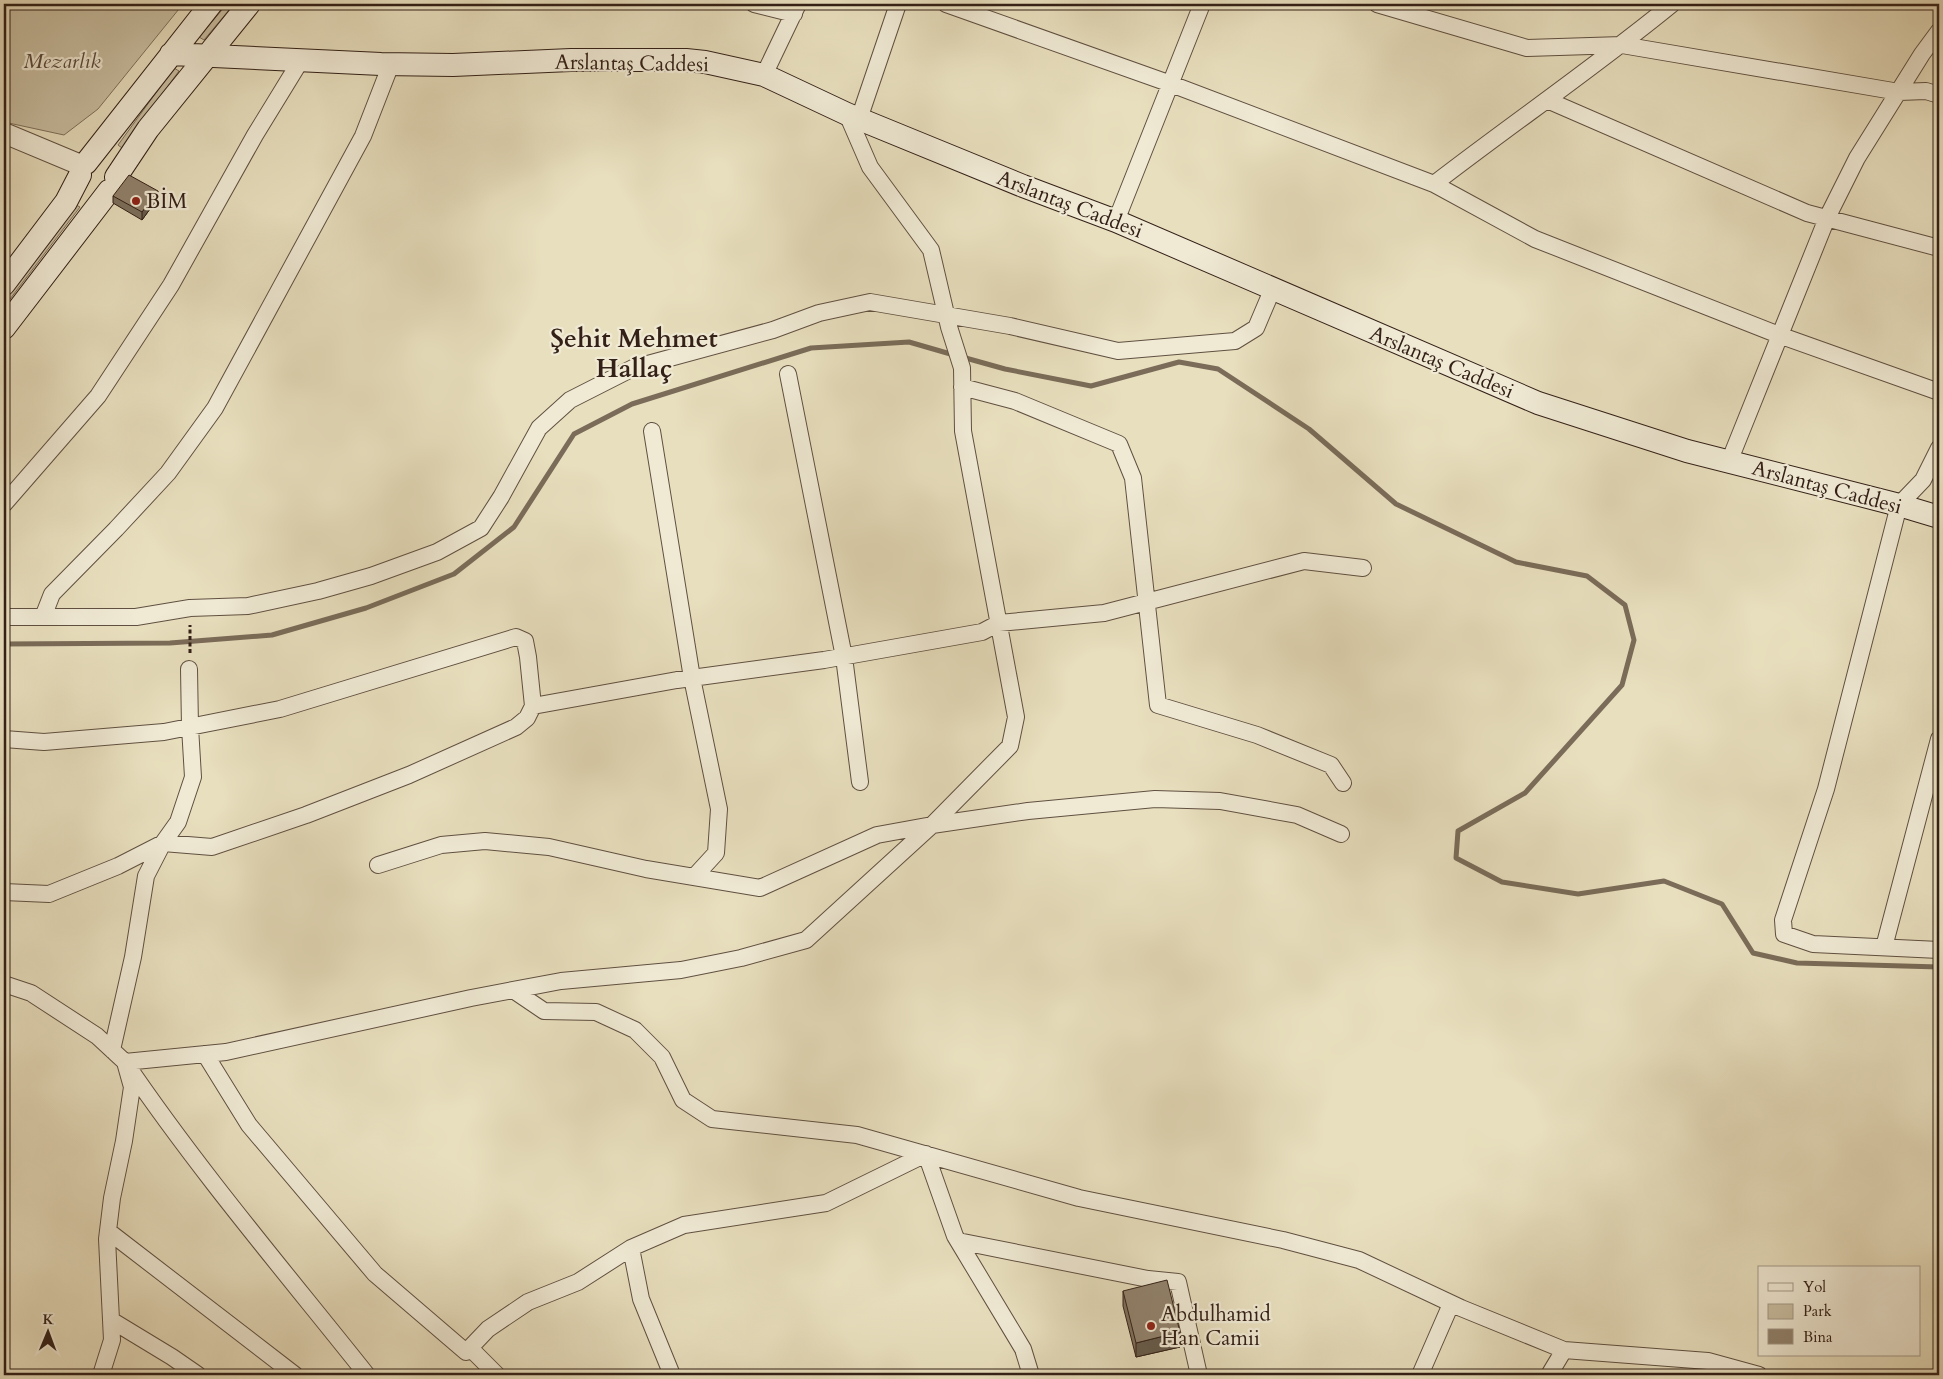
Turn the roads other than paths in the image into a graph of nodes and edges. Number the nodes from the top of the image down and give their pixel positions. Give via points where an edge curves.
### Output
1 (211, 4) edge
2 (249, 4) edge
3 (754, 4) edge
4 (898, 4) edge
5 (946, 4) edge
6 (1202, 4) edge
7 (1377, 4) edge
8 (1672, 4) edge
9 (796, 9) edge
10 (1939, 31) edge
11 (1622, 45) junction
12 (171, 54) junction
13 (208, 56) junction
14 (301, 60) junction
15 (391, 64) junction
16 (764, 75) junction
17 (1171, 84) junction
18 (1899, 92) junction
19 (1939, 95) edge
20 (1547, 100) junction
21 (853, 116) junction
22 (4, 133) edge
23 (83, 168) junction
24 (112, 184) junction
25 (1434, 184) junction
26 (1827, 218) junction
27 (1116, 221) junction
28 (1939, 248) edge
29 (4, 284) edge
30 (1273, 288) junction
31 (948, 322) junction
32 (4, 328) edge
33 (1779, 336) junction
34 (788, 374) dead end
35 (962, 387) junction
36 (1939, 392) edge
37 (652, 431) dead end
38 (1939, 448) edge
39 (1729, 462) junction
40 (4, 504) edge
41 (1899, 505) junction
42 (1939, 517) edge
43 (1363, 568) dead end
44 (1148, 601) junction
45 (4, 617) edge
46 (43, 617) junction
47 (999, 623) junction
48 (844, 656) junction
49 (190, 669) dead end
50 (692, 678) junction
51 (533, 706) junction
52 (190, 727) junction
53 (4, 739) edge
54 (1939, 739) edge
55 (860, 782) dead end
56 (1343, 783) dead end
57 (932, 825) junction
58 (1341, 834) dead end
59 (163, 843) junction
60 (378, 865) dead end
61 (694, 877) junction
62 (4, 892) edge
63 (1884, 947) junction
64 (1939, 950) edge
65 (4, 984) edge
66 (512, 990) junction
67 (112, 1050) junction
68 (205, 1054) junction
69 (125, 1062) junction
70 (926, 1154) junction
71 (108, 1231) junction
72 (958, 1240) junction
73 (631, 1248) junction
74 (1451, 1304) junction
75 (110, 1320) junction
76 (470, 1348) junction
77 (1564, 1350) junction
78 (100, 1375) edge
79 (198, 1375) edge
80 (295, 1375) edge
81 (367, 1375) edge
82 (498, 1375) edge
83 (672, 1375) edge
84 (1032, 1375) edge
85 (1199, 1375) edge
86 (1420, 1375) edge
87 (1549, 1375) edge
88 (1759, 1375) edge

1 - 12 main road
2 - 13 main road
3 - 9 street
4 - 21 street
5 - 17 street
6 - 17 street
7 - 11 street via 1527,48
8 - 11 street
9 - 16 street
10 - 18 street
11 - 18 street
11 - 20 street
12 - 13 main road, Arslantaş Caddesi
12 - 23 main road
13 - 14 main road, Arslantaş Caddesi
13 - 24 main road via 148,129
14 - 15 main road, Arslantaş Caddesi
14 - 40 street via 170,285 98,396
15 - 16 main road, Arslantaş Caddesi via 651,60 705,62
15 - 46 street via 364,136 214,408 168,473 52,594
16 - 21 main road, Arslantaş Caddesi
17 - 25 street
17 - 27 street
18 - 19 street via 1926,90
18 - 26 street via 1857,158
20 - 25 street
20 - 26 street
21 - 27 main road, Arslantaş Caddesi
21 - 31 street via 870,167 931,250
22 - 23 street
23 - 24 main road via 98,159 106,161 112,166
23 - 24 main road via 83,189 91,194 100,195
23 - 29 main road via 66,202
24 - 32 main road
25 - 33 street via 1535,239
26 - 28 street
26 - 33 street
27 - 30 main road, Arslantaş Caddesi
30 - 31 street via 1256,328 1235,341 1118,351 1010,326
30 - 39 main road, Arslantaş Caddesi via 1538,403
31 - 35 street via 962,368
31 - 46 street via 870,302 633,368 570,400 539,428 480,528 437,552 371,576 248,606 190,608 136,617
33 - 36 street
33 - 39 street
34 - 48 street
35 - 44 street via 1015,401 1119,444 1133,478
35 - 47 street via 963,431
37 - 50 street
38 - 41 street via 1923,480
39 - 41 main road, Arslantaş Caddesi
41 - 42 main road, Arslantaş Caddesi
41 - 63 street via 1826,789 1783,920 1784,934 1812,944
43 - 44 street via 1304,561
44 - 47 street via 1104,613
44 - 56 street via 1158,705 1257,735 1323,762 1331,766
45 - 46 street
47 - 48 street via 982,632
47 - 57 street via 1016,717 1010,746
48 - 50 street
48 - 55 street
49 - 52 street
50 - 51 street
50 - 61 street via 719,809 716,852
51 - 52 street via 525,641 516,637 280,710
51 - 59 street via 527,718 516,727 409,775 306,815 212,847
52 - 53 street via 44,742
52 - 59 street via 193,776 178,822
54 - 63 street
57 - 58 street via 1028,811 1135,801 1220,801 1297,815
57 - 61 street via 877,835 760,888
57 - 66 street via 806,940 681,970 561,981
59 - 62 street via 118,866 49,894
59 - 67 street via 146,876 133,957
60 - 61 street via 441,845 485,841 549,847
63 - 64 street
65 - 67 street via 32,993 97,1036
66 - 68 street
66 - 70 street via 544,1012 596,1012 635,1030 662,1057 683,1100 712,1119 857,1135
67 - 69 street
68 - 69 street
68 - 76 street via 249,1125 375,1274 466,1352
69 - 71 street via 132,1088
69 - 81 street via 208,1178
70 - 72 street
70 - 73 street via 826,1204 684,1225
70 - 74 street via 1079,1198 1284,1240 1359,1260
71 - 75 street
71 - 80 street
72 - 84 street via 1023,1349
72 - 85 street via 1148,1279 1178,1282
73 - 76 street via 578,1282 528,1302 488,1329
73 - 83 street via 641,1299
74 - 77 street
74 - 86 street
75 - 78 street via 112,1340
75 - 79 street
76 - 82 street
77 - 87 street
77 - 88 street via 1708,1361

